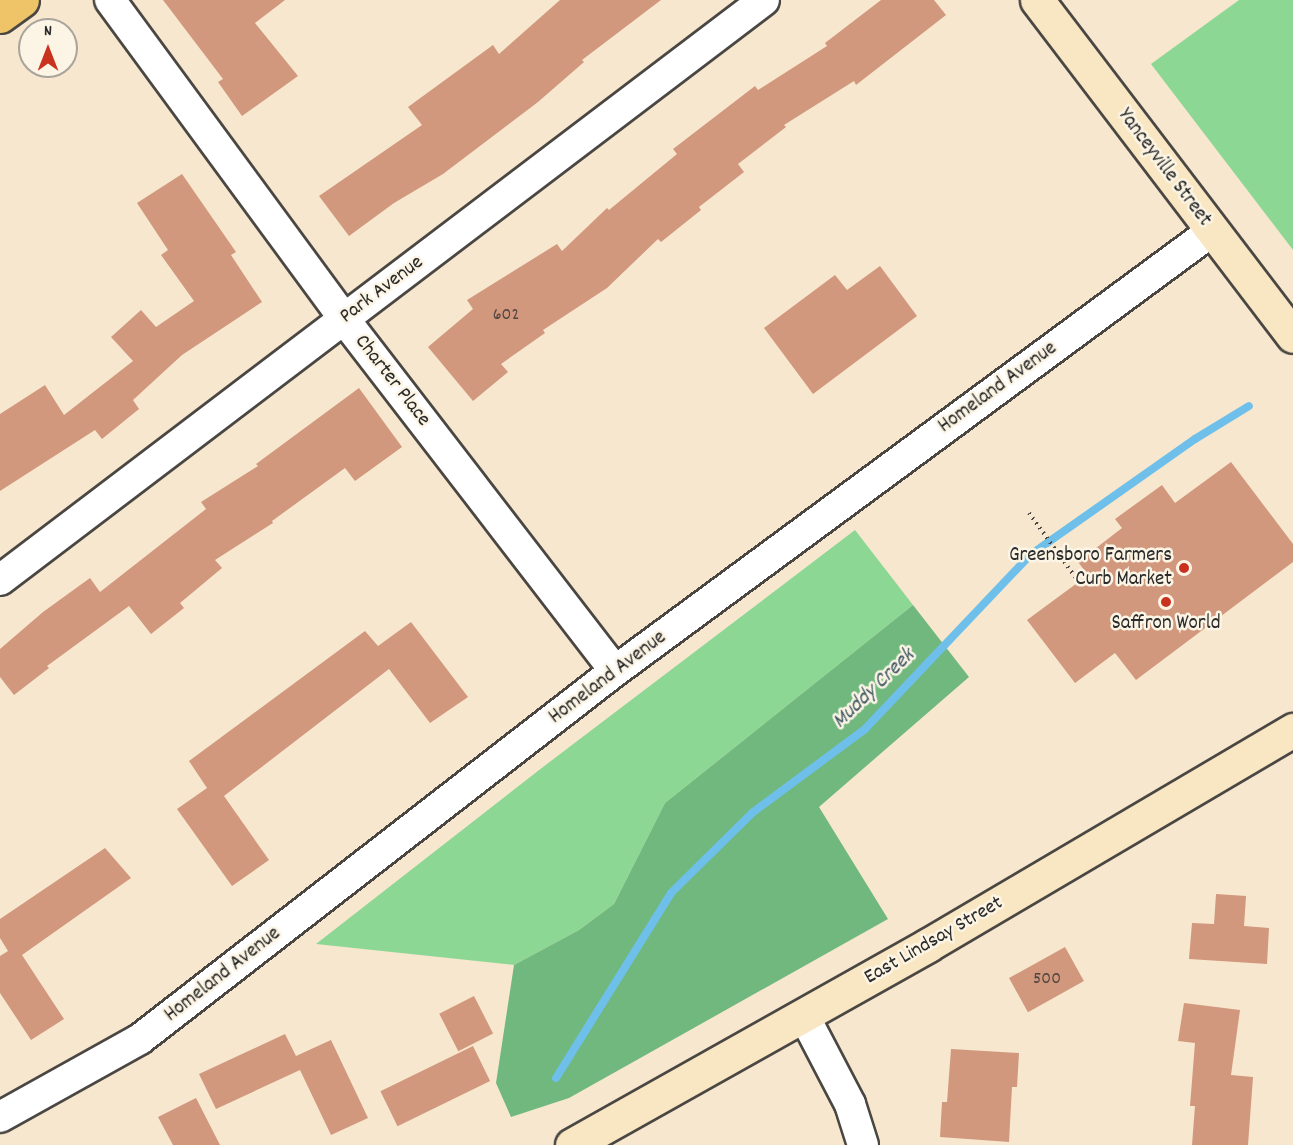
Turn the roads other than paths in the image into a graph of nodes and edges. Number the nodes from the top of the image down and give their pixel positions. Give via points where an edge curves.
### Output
1 (22, 0) edge
2 (110, 0) edge
3 (764, 0) edge
4 (1037, 0) edge
5 (0, 16) edge
6 (1212, 231) junction
7 (344, 318) junction
8 (1293, 336) edge
9 (0, 580) edge
10 (615, 671) junction
11 (1293, 730) edge
12 (804, 1016) junction
13 (0, 1117) edge
14 (572, 1145) edge
15 (863, 1145) edge

1 - 5 main road
2 - 7 street, Charter Place
3 - 7 street, Park Avenue
4 - 6 street, Yanceyville Street
6 - 8 street, Yanceyville Street
6 - 10 street, Homeland Avenue
7 - 9 street, Park Avenue
7 - 10 street, Charter Place
10 - 13 street, Homeland Avenue via 140,1039
11 - 12 street, East Lindsay Street
12 - 14 street, East Lindsay Street
12 - 15 street via 850,1104

